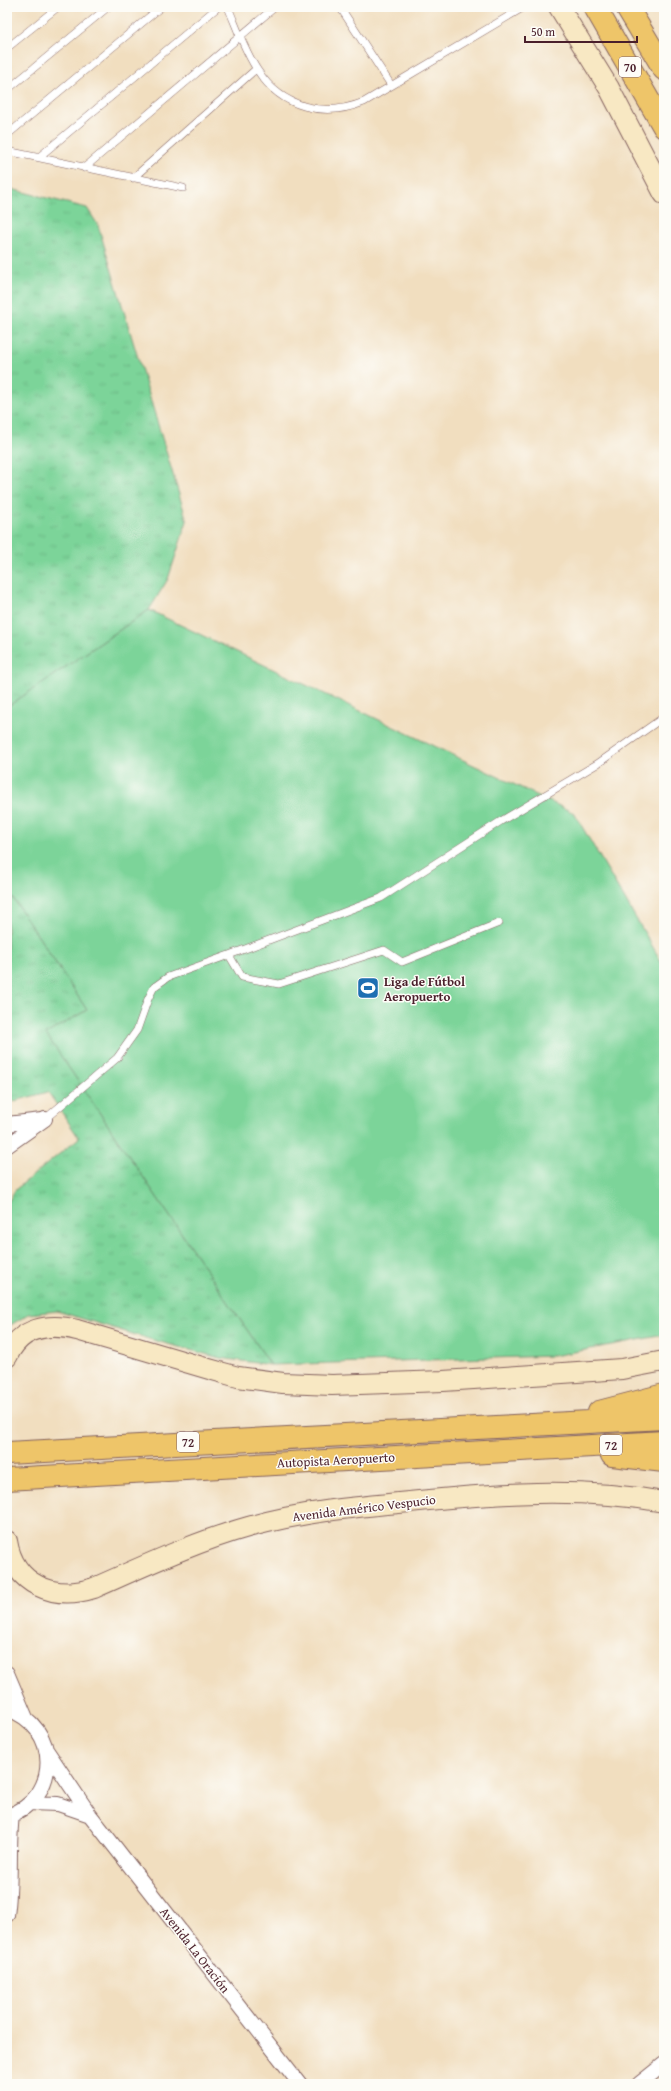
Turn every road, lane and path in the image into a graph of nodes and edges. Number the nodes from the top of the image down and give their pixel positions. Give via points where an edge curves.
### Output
1 (58, 7) edge
2 (108, 7) edge
3 (161, 7) edge
4 (218, 7) edge
5 (228, 7) edge
6 (275, 7) edge
7 (340, 7) edge
8 (524, 7) edge
9 (559, 7) edge
10 (595, 7) edge
11 (627, 7) edge
12 (240, 35) junction
13 (646, 37) junction
14 (7, 48) edge
15 (664, 61) edge
16 (256, 69) junction
17 (664, 69) edge
18 (391, 85) junction
19 (7, 90) edge
20 (664, 127) edge
21 (7, 135) edge
22 (7, 151) edge
23 (39, 157) junction
24 (84, 168) junction
25 (133, 178) junction
26 (183, 188) dead end
27 (664, 194) edge
28 (664, 717) edge
29 (499, 923) dead end
30 (229, 955) junction
31 (45, 1119) junction
32 (7, 1124) edge
33 (7, 1146) edge
34 (7, 1357) edge
35 (664, 1361) edge
36 (664, 1395) edge
37 (664, 1418) edge
38 (559, 1423) junction
39 (664, 1442) edge
40 (558, 1448) junction
41 (7, 1453) edge
42 (664, 1461) edge
43 (7, 1479) edge
44 (664, 1502) edge
45 (7, 1541) edge
46 (7, 1673) edge
47 (7, 1709) edge
48 (26, 1718) junction
49 (47, 1750) junction
50 (30, 1803) junction
51 (10, 1815) edge
52 (90, 1815) junction
53 (7, 1915) edge
54 (664, 2064) edge
55 (300, 2084) edge
56 (639, 2084) edge

1 - 14 lane
2 - 19 lane
3 - 21 lane
4 - 23 lane
5 - 12 lane
6 - 12 lane
7 - 18 lane
8 - 18 lane
9 - 27 street via 609,88
10 - 20 highway, 70
11 - 13 highway, 70
12 - 16 lane
12 - 24 lane
13 - 15 highway
13 - 17 highway, 70
16 - 18 lane via 281,96 315,109 328,110 352,106
16 - 25 lane
22 - 23 lane
23 - 24 lane
24 - 25 lane
25 - 26 lane
28 - 30 lane via 597,764 501,821 381,898
29 - 30 lane via 402,962 384,950 279,984 242,977
30 - 31 lane via 168,977 154,987 137,1030 117,1058
31 - 32 street
31 - 33 street
34 - 35 street via 23,1337 32,1331 53,1326 77,1330 238,1376 282,1383 332,1385 443,1382 622,1369
36 - 38 highway
37 - 38 highway, Autopista Aeropuerto / 72
38 - 41 highway, Autopista Aeropuerto / 72
39 - 40 highway, Autopista Aeropuerto / 72
40 - 42 highway
40 - 43 highway, Autopista Aeropuerto / 72
44 - 45 street, Avenida Américo Vespucio via 616,1495 560,1492 448,1498 323,1511 272,1521 211,1539 94,1588 76,1593 57,1593 30,1581 13,1562
46 - 48 street
47 - 48 street
48 - 49 street, Avenida La Oración via 41,1736
49 - 50 street via 48,1766 44,1781
49 - 52 street, Avenida La Oración
50 - 51 street
50 - 52 street, Avenida La Oración via 58,1804
51 - 53 street via 11,1869
52 - 55 street, Avenida La Oración
54 - 56 street

